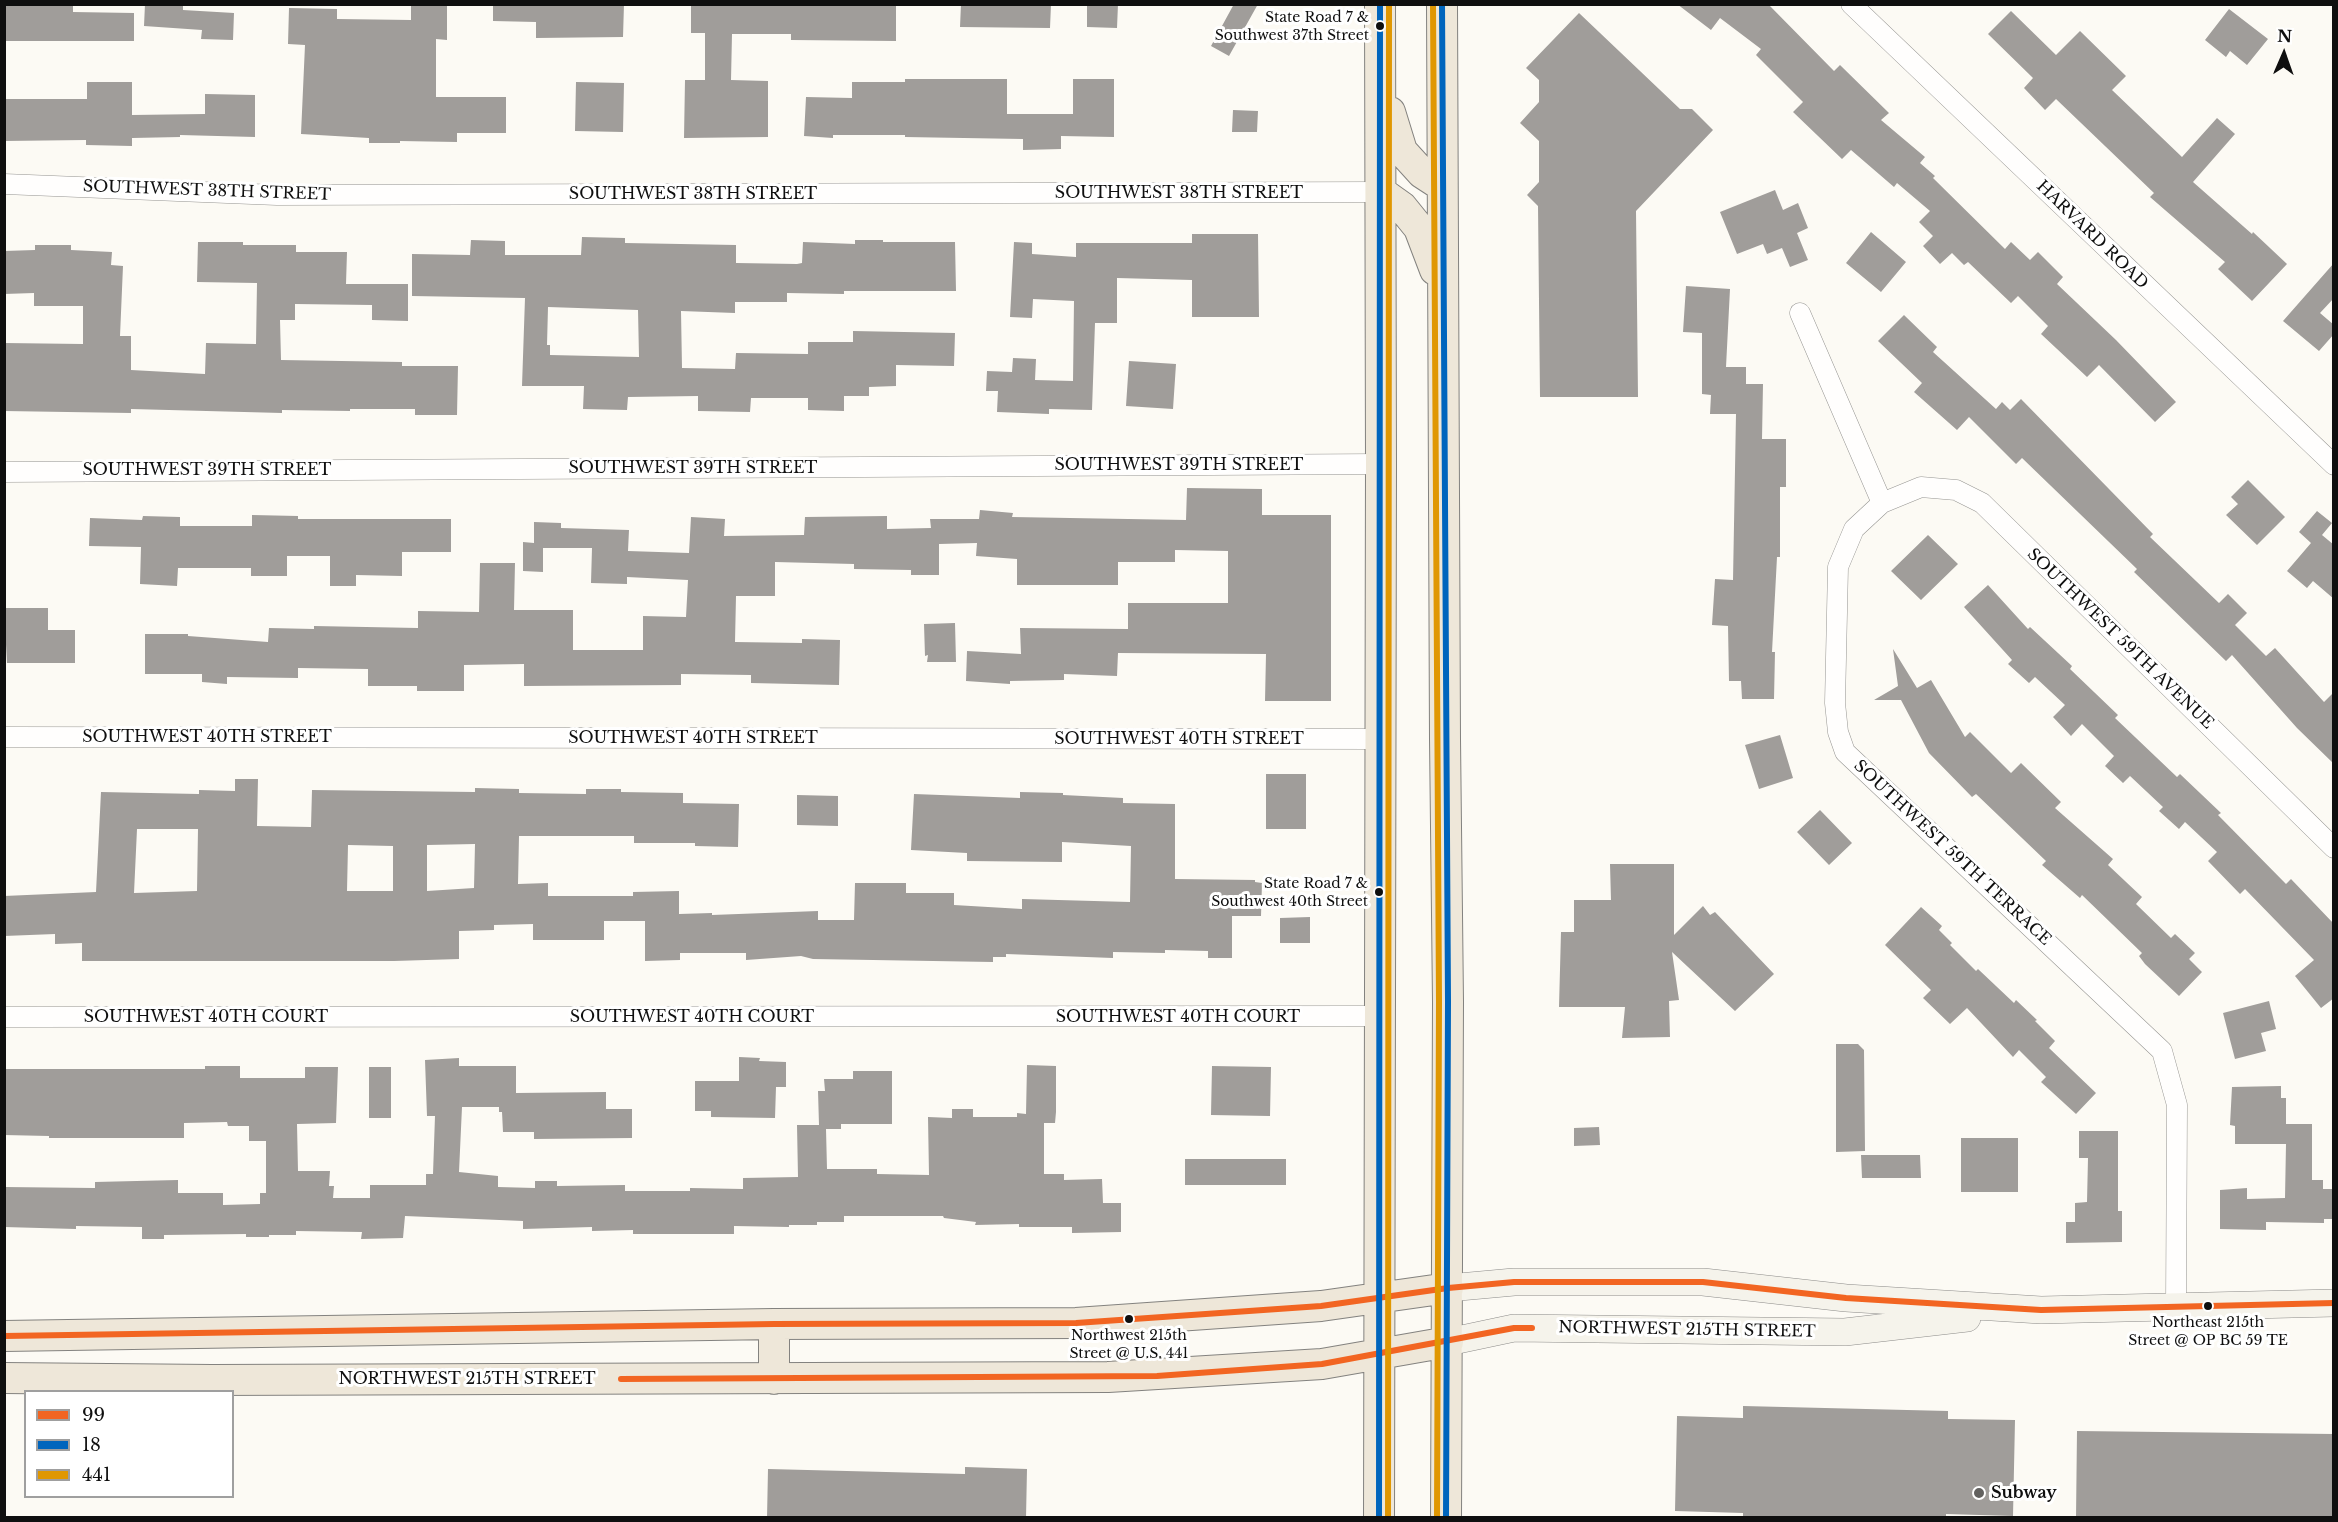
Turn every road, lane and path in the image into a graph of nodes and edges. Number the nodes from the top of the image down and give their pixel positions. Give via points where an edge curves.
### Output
1 (1380, 4) edge
2 (1442, 4) edge
3 (1851, 4) edge
4 (1381, 84) junction
5 (4, 184) edge
6 (1442, 186) junction
7 (1381, 192) junction
8 (1443, 290) junction
9 (1800, 314) dead end
10 (1382, 464) junction
11 (2334, 465) edge
12 (4, 472) edge
13 (1882, 503) junction
14 (4, 737) edge
15 (1380, 739) junction
16 (2334, 848) edge
17 (4, 1017) edge
18 (1379, 1017) junction
19 (1448, 1288) junction
20 (1379, 1298) junction
21 (2334, 1303) edge
22 (2176, 1308) junction
23 (2041, 1310) junction
24 (774, 1324) junction
25 (4, 1336) edge
26 (1448, 1342) junction
27 (1379, 1354) junction
28 (4, 1378) edge
29 (774, 1378) junction
30 (1379, 1518) edge
31 (1446, 1518) edge

1 - 4 main road
2 - 6 main road
3 - 11 street, HARVARD ROAD
4 - 6 main road via 1402,151 1422,173
4 - 7 main road
5 - 7 street, SOUTHWEST 38TH STREET via 277,195
6 - 8 main road
7 - 8 main road via 1402,207 1419,228
7 - 10 main road
8 - 19 main road
9 - 13 street
10 - 12 street, SOUTHWEST 39TH STREET
10 - 15 main road
13 - 16 street, SOUTHWEST 59TH AVENUE via 1921,487 1956,490 1982,503
13 - 22 street, SOUTHWEST 59TH TERRACE via 1854,529 1838,567 1835,703 1845,752 2162,1051 2177,1104
14 - 15 street, SOUTHWEST 40TH STREET
15 - 18 main road
17 - 18 street, SOUTHWEST 40TH COURT
18 - 20 main road
19 - 20 main road, NORTHWEST 215TH STREET
19 - 23 street, NORTHWEST 215TH STREET via 1514,1282 1703,1282 1846,1298
19 - 26 main road
20 - 24 main road, NORTHWEST 215TH STREET via 1321,1306 1076,1323
20 - 27 main road
21 - 22 street, NORTHWEST 215TH STREET
22 - 23 street, NORTHWEST 215TH STREET
23 - 26 street, NORTHWEST 215TH STREET via 1845,1332 1514,1328
24 - 25 main road, NORTHWEST 215TH STREET
24 - 29 main road
26 - 27 main road, NORTHWEST 215TH STREET
26 - 31 main road
27 - 29 main road, NORTHWEST 215TH STREET via 1322,1364 1157,1376
27 - 30 main road
28 - 29 main road, NORTHWEST 215TH STREET

